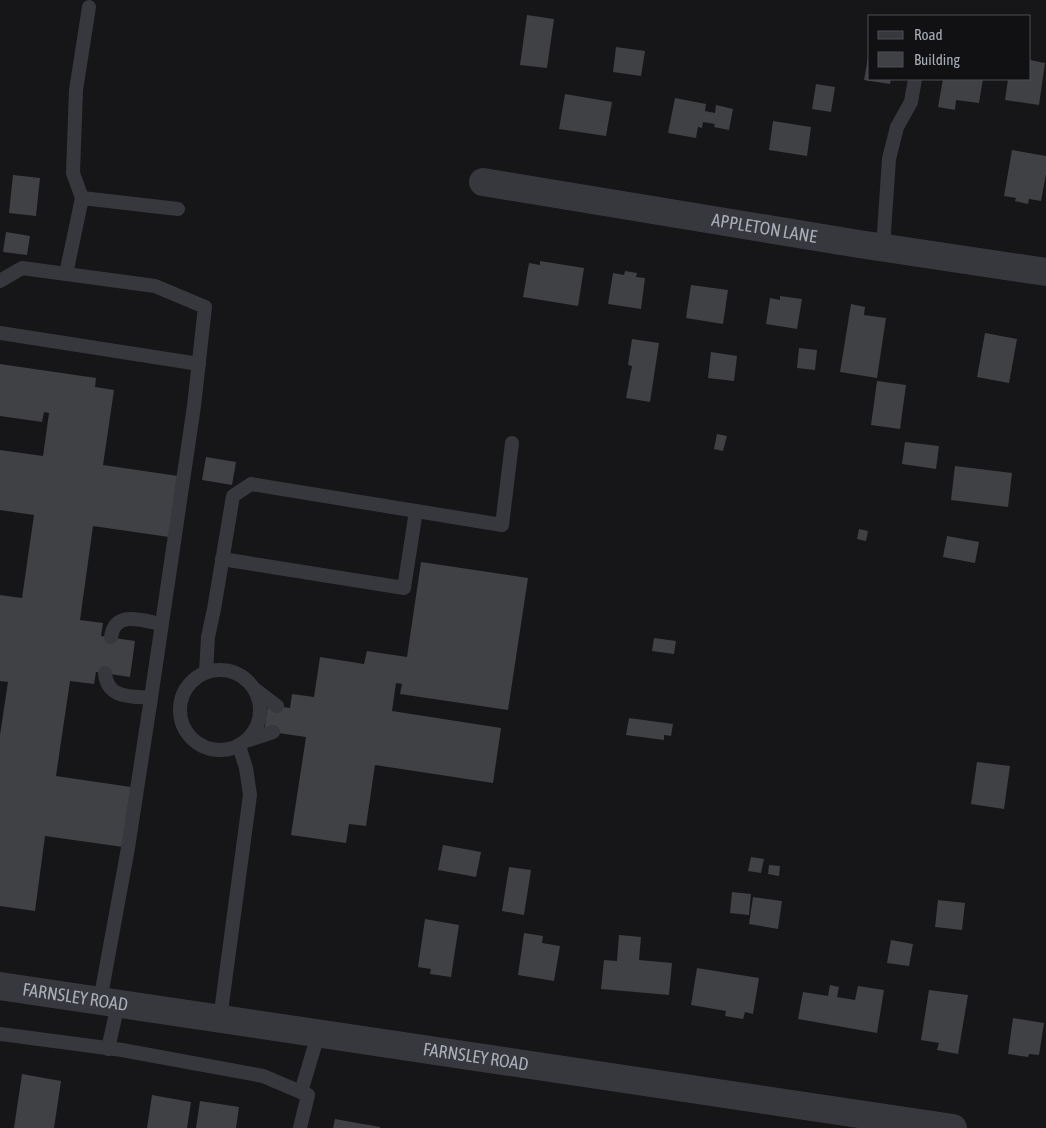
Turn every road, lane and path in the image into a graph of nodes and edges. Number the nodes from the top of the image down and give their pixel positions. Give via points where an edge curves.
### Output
1 (89, 7) dead end
2 (915, 80) edge
3 (483, 182) dead end
4 (82, 198) junction
5 (178, 209) dead end
6 (883, 248) junction
7 (1046, 272) edge
8 (66, 274) junction
9 (0, 281) edge
10 (0, 333) edge
11 (199, 364) junction
12 (512, 443) dead end
13 (416, 511) junction
14 (222, 558) junction
15 (161, 624) junction
16 (111, 637) dead end
17 (206, 672) junction
18 (105, 673) dead end
19 (255, 689) junction
20 (151, 698) junction
21 (277, 706) dead end
22 (273, 732) dead end
23 (244, 743) junction
24 (0, 986) edge
25 (109, 1002) junction
26 (220, 1019) junction
27 (316, 1033) junction
28 (0, 1034) edge
29 (108, 1049) junction
30 (302, 1092) junction
31 (300, 1128) edge
32 (953, 1128) edge

1 - 4 lane via 75,109 73,173
2 - 6 lane via 911,102 897,127 889,159
3 - 6 street, APPLETON LANE
4 - 5 lane
4 - 8 lane
6 - 7 street, APPLETON LANE
8 - 9 lane via 22,268
8 - 11 lane via 155,286 206,307
10 - 11 lane
11 - 15 lane
12 - 13 lane via 502,525
13 - 14 lane via 251,484 233,496
13 - 14 lane via 404,588
14 - 17 lane via 208,637
15 - 16 lane via 128,619 118,622
15 - 20 lane
17 - 19 lane via 234,672
17 - 23 lane via 186,688 181,700 183,726 190,737 212,750 224,751
18 - 20 lane via 106,683 116,693
19 - 21 lane
19 - 23 lane via 261,715 257,728
20 - 25 lane
22 - 23 lane
23 - 26 lane via 250,795
24 - 25 street, FARNSLEY ROAD
25 - 26 street, FARNSLEY ROAD
25 - 29 lane
26 - 27 street, FARNSLEY ROAD
27 - 30 lane
27 - 32 street, FARNSLEY ROAD
28 - 29 lane
29 - 30 lane via 263,1076
30 - 31 lane via 308,1095

